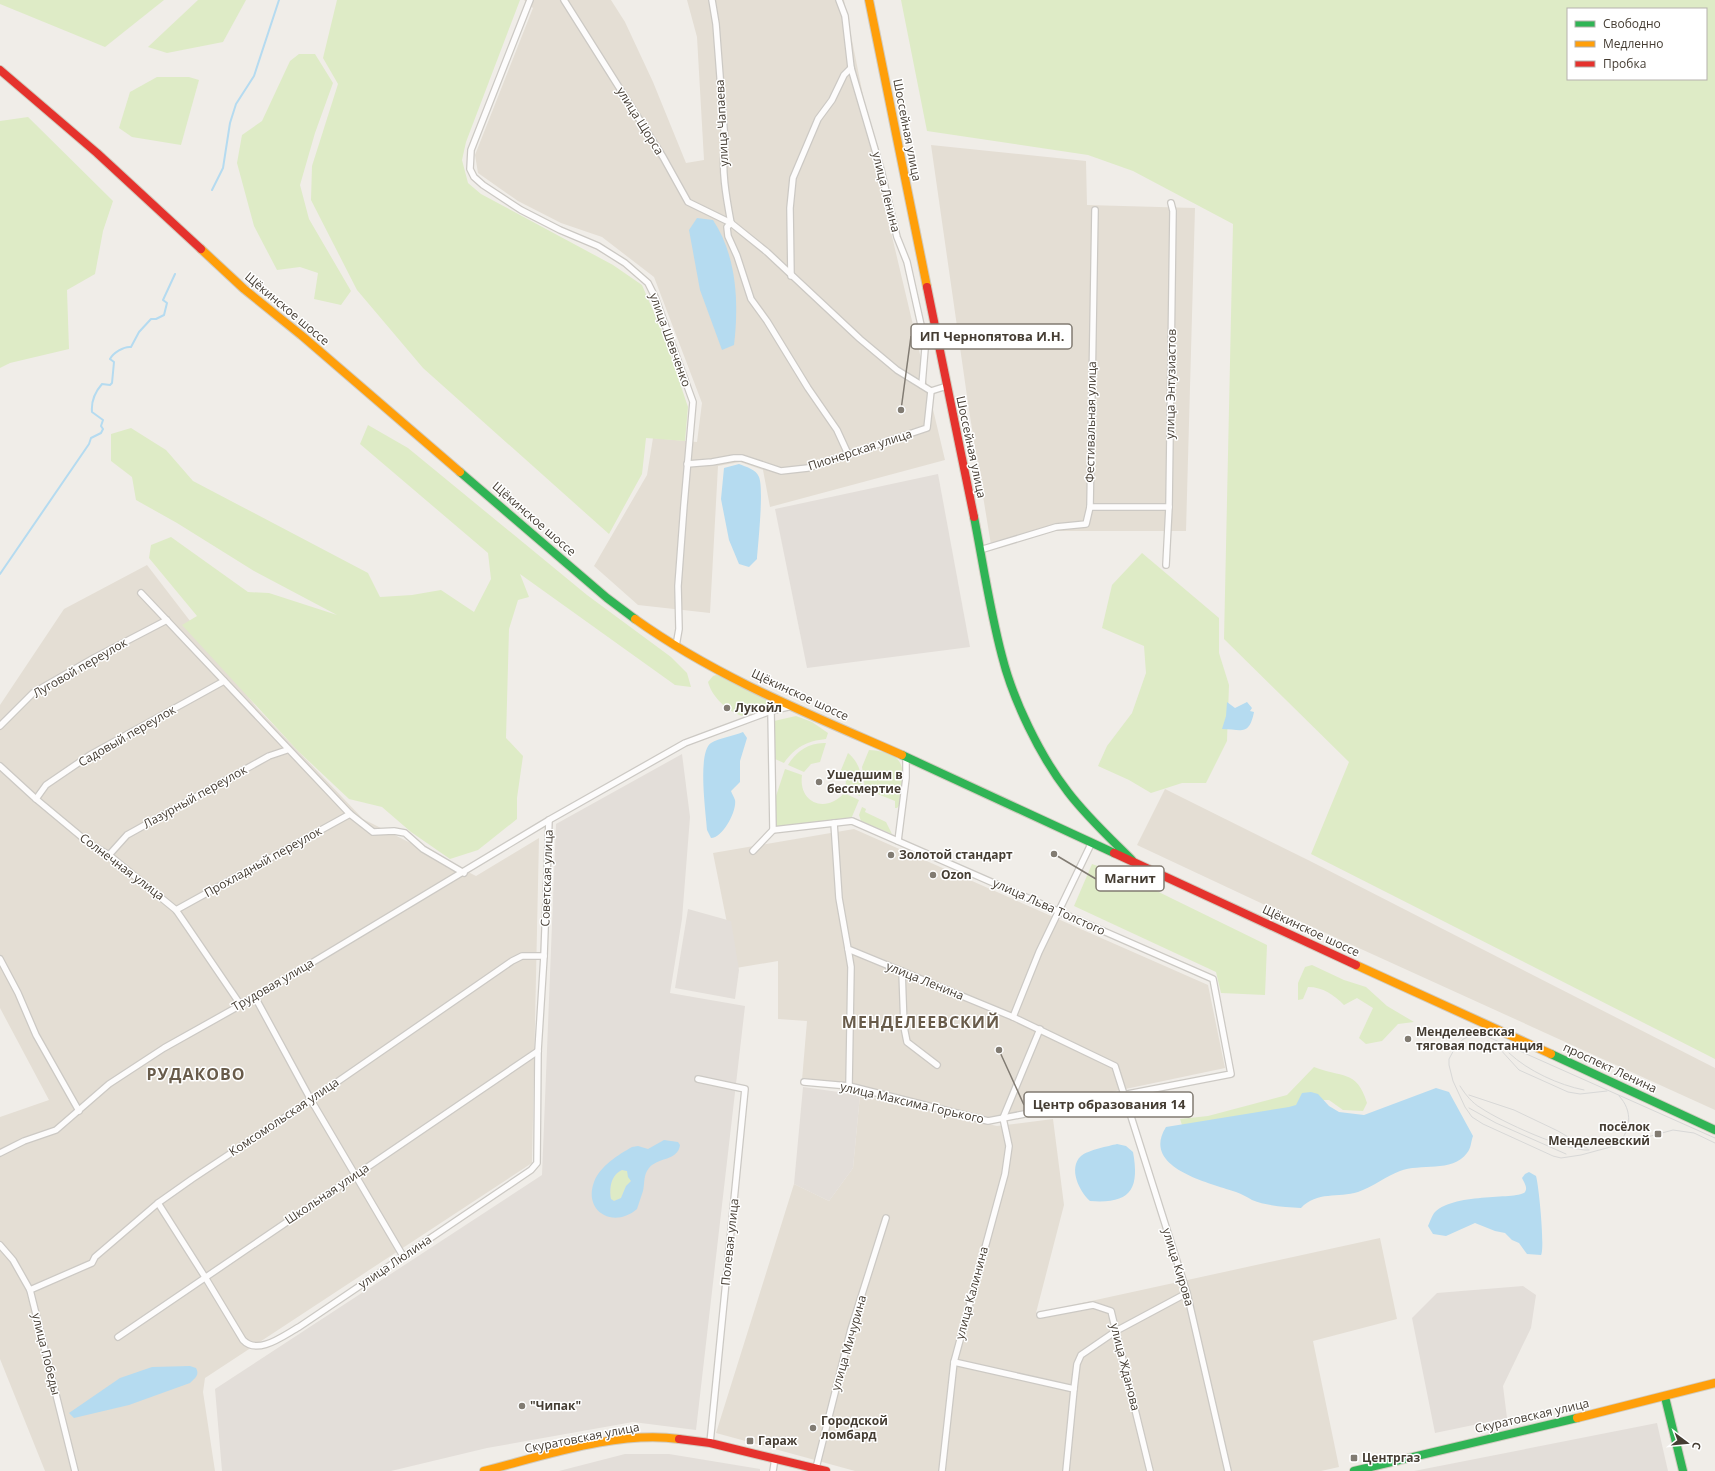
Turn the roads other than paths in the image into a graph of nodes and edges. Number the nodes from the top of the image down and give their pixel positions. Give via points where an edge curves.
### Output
1 (530, 0) edge
2 (564, 0) edge
3 (712, 0) edge
4 (840, 0) edge
5 (869, 0) edge
6 (851, 68) junction
7 (0, 70) edge
8 (1171, 203) dead end
9 (1095, 210) dead end
10 (731, 223) junction
11 (791, 276) junction
12 (922, 384) junction
13 (947, 386) junction
14 (931, 391) junction
15 (848, 454) junction
16 (687, 464) junction
17 (1090, 507) junction
18 (1169, 508) junction
19 (980, 550) junction
20 (1166, 565) dead end
21 (141, 593) dead end
22 (167, 620) junction
23 (676, 646) junction
24 (224, 681) junction
25 (792, 706) junction
26 (772, 711) junction
27 (0, 726) edge
28 (287, 750) junction
29 (906, 757) junction
30 (0, 766) edge
31 (36, 799) junction
32 (350, 814) junction
33 (549, 820) junction
34 (834, 824) junction
35 (773, 830) junction
36 (898, 842) junction
37 (1092, 842) junction
38 (752, 851) dead end
39 (109, 855) junction
40 (1134, 862) junction
41 (464, 873) junction
42 (176, 910) junction
43 (1058, 912) junction
44 (848, 949) junction
45 (544, 956) junction
46 (0, 959) edge
47 (902, 972) junction
48 (255, 997) junction
49 (240, 1004) junction
50 (1451, 1008) joint
51 (1013, 1017) junction
52 (1040, 1029) junction
53 (538, 1051) junction
54 (936, 1066) dead end
55 (1115, 1066) joint
56 (1231, 1074) joint
57 (698, 1079) dead end
58 (804, 1082) dead end
59 (849, 1086) junction
60 (1124, 1096) junction
61 (311, 1100) junction
62 (78, 1111) junction
63 (1003, 1118) junction
64 (1715, 1130) edge
65 (0, 1153) edge
66 (537, 1157) joint
67 (354, 1175) junction
68 (158, 1203) junction
69 (886, 1218) dead end
70 (0, 1245) edge
71 (403, 1256) junction
72 (205, 1277) junction
73 (30, 1290) junction
74 (1187, 1293) junction
75 (1040, 1315) dead end
76 (1116, 1331) junction
77 (118, 1337) dead end
78 (954, 1362) junction
79 (1715, 1383) edge
80 (1074, 1389) junction
81 (1665, 1397) junction
82 (710, 1443) junction
83 (775, 1458) junction
84 (816, 1468) junction
85 (75, 1471) edge
86 (484, 1471) edge
87 (773, 1471) edge
88 (826, 1471) edge
89 (942, 1471) edge
90 (1066, 1471) edge
91 (1150, 1471) edge
92 (1228, 1471) edge
93 (1354, 1471) edge
94 (1683, 1471) edge

1 - 16 street, улица Шевченко via 471,150 470,169 483,185 521,210 598,246 648,282 693,402
2 - 10 street, улица Щорса via 663,157 688,202
3 - 10 street, улица Чапаева via 725,142 723,157 726,195
4 - 6 street, улица Ленина via 845,16
5 - 13 main road, Шоссейная улица
6 - 11 street via 844,75 832,100 818,119 793,178 790,208
6 - 12 street, улица Ленина via 897,237 908,262 925,348
7 - 23 main road, Щёкинское шоссе via 97,153 244,289 607,598 636,621
8 - 18 street, улица Энтузиастов via 1173,211
9 - 17 street, Фестивальная улица
10 - 11 street
10 - 15 street, улица Чапаева via 727,227 728,236 751,299 837,430
11 - 12 street via 891,366
12 - 14 street
13 - 14 street
13 - 19 main road, Шоссейная улица
14 - 15 street, Пионерская улица via 927,428
15 - 16 street, Пионерская улица via 808,468 781,471 738,458
16 - 23 street, улица Шевченко
17 - 18 street
17 - 19 street, Фестивальная улица via 1086,524 1056,527
18 - 20 street, улица Энтузиастов
19 - 40 main road, Шоссейная улица via 1002,657 1035,742 1068,793
21 - 22 street
22 - 24 street
22 - 27 street, Луговой переулок via 33,693
23 - 25 main road, Щёкинское шоссе via 716,669
24 - 28 street
24 - 31 street, Садовый переулок via 90,755 46,785
25 - 26 street, Советская улица
25 - 29 main road, Щёкинское шоссе
26 - 33 street, Советская улица via 685,743
26 - 35 street
28 - 32 street
28 - 39 street, Лазурный переулок via 269,756 127,835
29 - 36 street
29 - 37 main road, Щёкинское шоссе
30 - 31 street, Солнечная улица
31 - 39 street, Солнечная улица via 90,844
32 - 41 street via 373,832 394,830 405,833 423,849
32 - 42 street, Прохладный переулок
33 - 41 street, Трудовая улица
33 - 45 street, Советская улица
34 - 35 street, улица Льва Толстого
34 - 36 street, улица Льва Толстого via 852,821
34 - 44 street via 839,898
35 - 38 street
36 - 43 street, улица Льва Толстого
37 - 40 main road, Щёкинское шоссе
37 - 43 street
39 - 42 street, Солнечная улица
40 - 50 main road, Щёкинское шоссе
41 - 48 street, Трудовая улица
42 - 49 street, Солнечная улица
43 - 51 street
43 - 56 street, улица Льва Толстого via 1213,979
44 - 47 street, улица Ленина
44 - 59 street via 851,967
45 - 53 street, Советская улица
45 - 61 street, Комсомольская улица via 522,956 512,961
46 - 62 street via 36,1035
47 - 51 street, улица Ленина
47 - 54 street via 907,1042
48 - 49 street, Трудовая улица
48 - 61 street
49 - 62 street, Трудовая улица via 164,1048 109,1084
50 - 64 main road, проспект Ленина
51 - 52 street, улица Ленина
52 - 55 street, улица Ленина
52 - 63 street
53 - 66 street, Советская улица
53 - 67 street, Школьная улица
55 - 60 street, улица Кирова
56 - 60 street, улица Максима Горького
57 - 82 street, Полевая улица via 745,1089
58 - 59 street, улица Максима Горького
59 - 63 street, улица Максима Горького via 988,1121
60 - 63 street, улица Максима Горького
60 - 74 street, улица Кирова
61 - 67 street
61 - 68 street, Комсомольская улица
62 - 65 street, Трудовая улица via 56,1130
63 - 78 street, улица Калинина via 1009,1146 1005,1174
66 - 71 street, улица Люлина via 537,1163 531,1170
67 - 71 street
67 - 72 street, Школьная улица
68 - 72 street
68 - 73 street, Комсомольская улица via 95,1257 92,1263
69 - 84 street, улица Мичурина via 851,1329
70 - 73 street, улица Победы via 13,1260
71 - 72 street, улица Люлина via 299,1327 258,1347 246,1344
72 - 77 street, Школьная улица
73 - 85 street, улица Победы
74 - 76 street
74 - 92 street, улица Кирова
75 - 76 street, улица Жданова via 1093,1305 1111,1311
76 - 80 street via 1081,1355 1077,1364
76 - 91 street, улица Жданова
78 - 80 street
78 - 89 street, улица Калинина
79 - 81 main road, Скуратовская улица
80 - 90 street
81 - 93 main road, Скуратовская улица
81 - 94 main road
82 - 83 main road, Скуратовская улица
82 - 86 main road, Скуратовская улица via 675,1438 637,1437 576,1448
83 - 84 main road, Скуратовская улица
83 - 87 street
84 - 88 main road, Скуратовская улица

